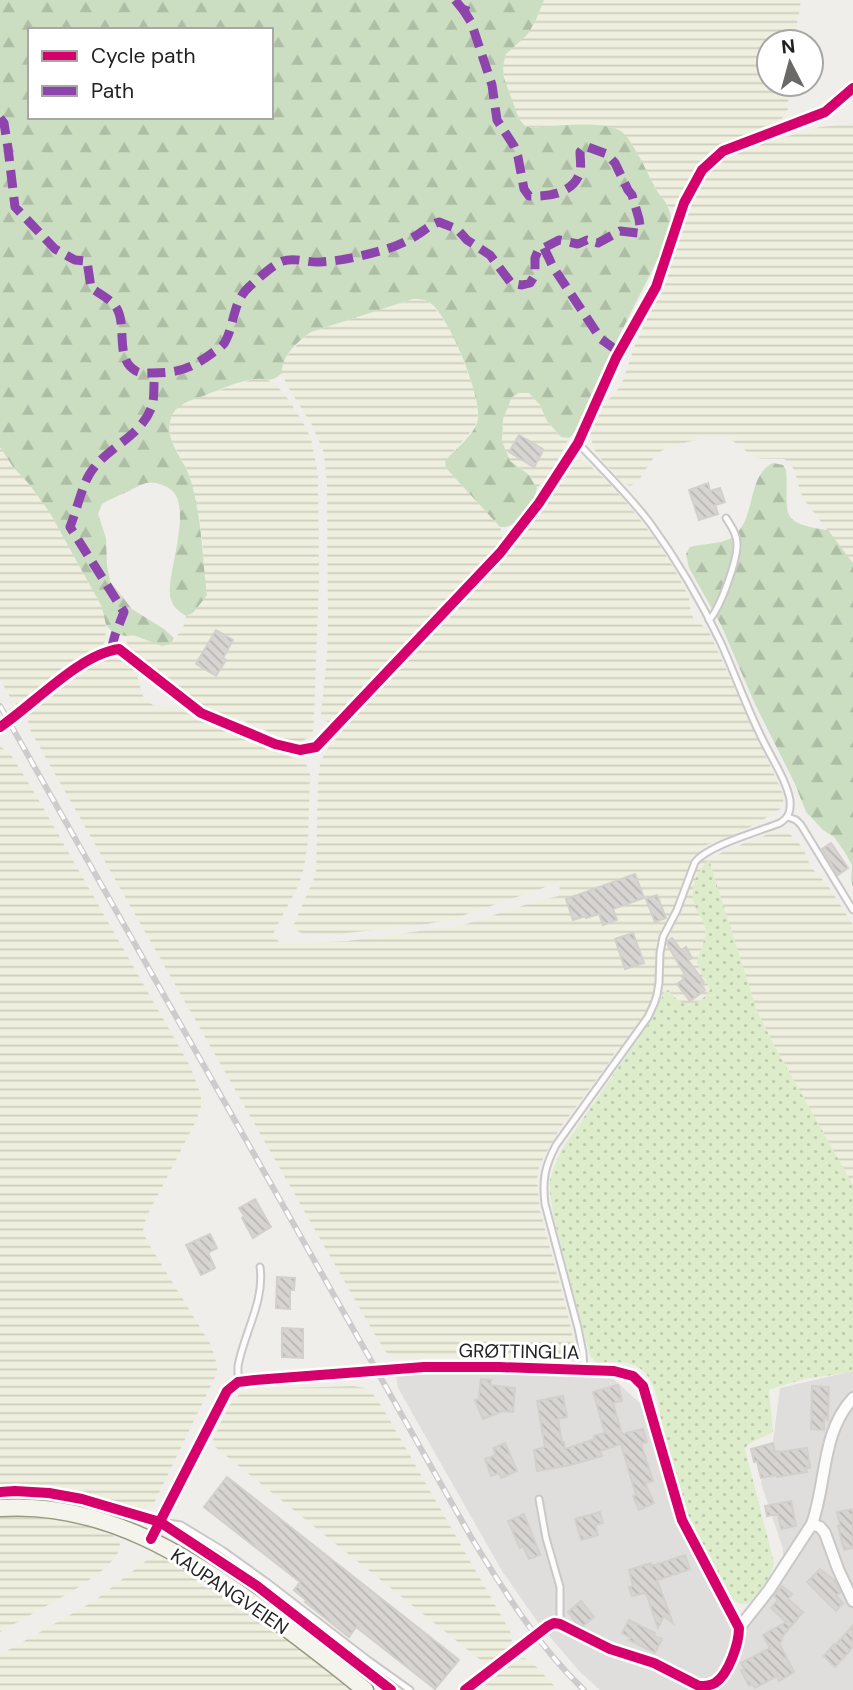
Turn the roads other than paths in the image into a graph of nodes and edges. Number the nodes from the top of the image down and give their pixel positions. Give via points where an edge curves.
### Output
1 (578, 443) dead end
2 (726, 518) dead end
3 (709, 620) junction
4 (788, 817) junction
5 (853, 910) edge
6 (260, 1267) dead end
7 (584, 1370) junction
8 (238, 1382) junction
9 (853, 1398) edge
10 (539, 1499) dead end
11 (0, 1508) edge
12 (160, 1522) junction
13 (812, 1524) junction
14 (151, 1539) junction
15 (853, 1601) edge
16 (560, 1624) junction
17 (739, 1628) junction
18 (541, 1632) dead end
19 (530, 1640) dead end
20 (707, 1688) edge
21 (365, 1690) edge
22 (410, 1690) edge
23 (465, 1690) edge

1 - 3 lane via 650,522
2 - 3 lane via 737,546 722,598
3 - 4 lane via 785,785
4 - 5 lane via 801,825
4 - 7 lane via 713,848 695,862 663,937 659,984 648,1017 548,1162 545,1205 578,1328
6 - 8 lane via 260,1291
7 - 8 street, GRØTTINGLIA via 424,1367
7 - 17 street, GRØTTINGLIA via 633,1376 643,1386 682,1520
8 - 12 street via 227,1391
9 - 13 street via 836,1423 828,1446
10 - 16 lane via 559,1587
11 - 14 main road, KAUPANGVEIEN via 70,1513
12 - 14 street
12 - 22 lane via 181,1525 222,1550
13 - 15 street via 825,1533
13 - 17 street
14 - 21 main road, KAUPANGVEIEN via 248,1600
16 - 18 street
16 - 20 street
17 - 20 street via 726,1671
19 - 23 street

